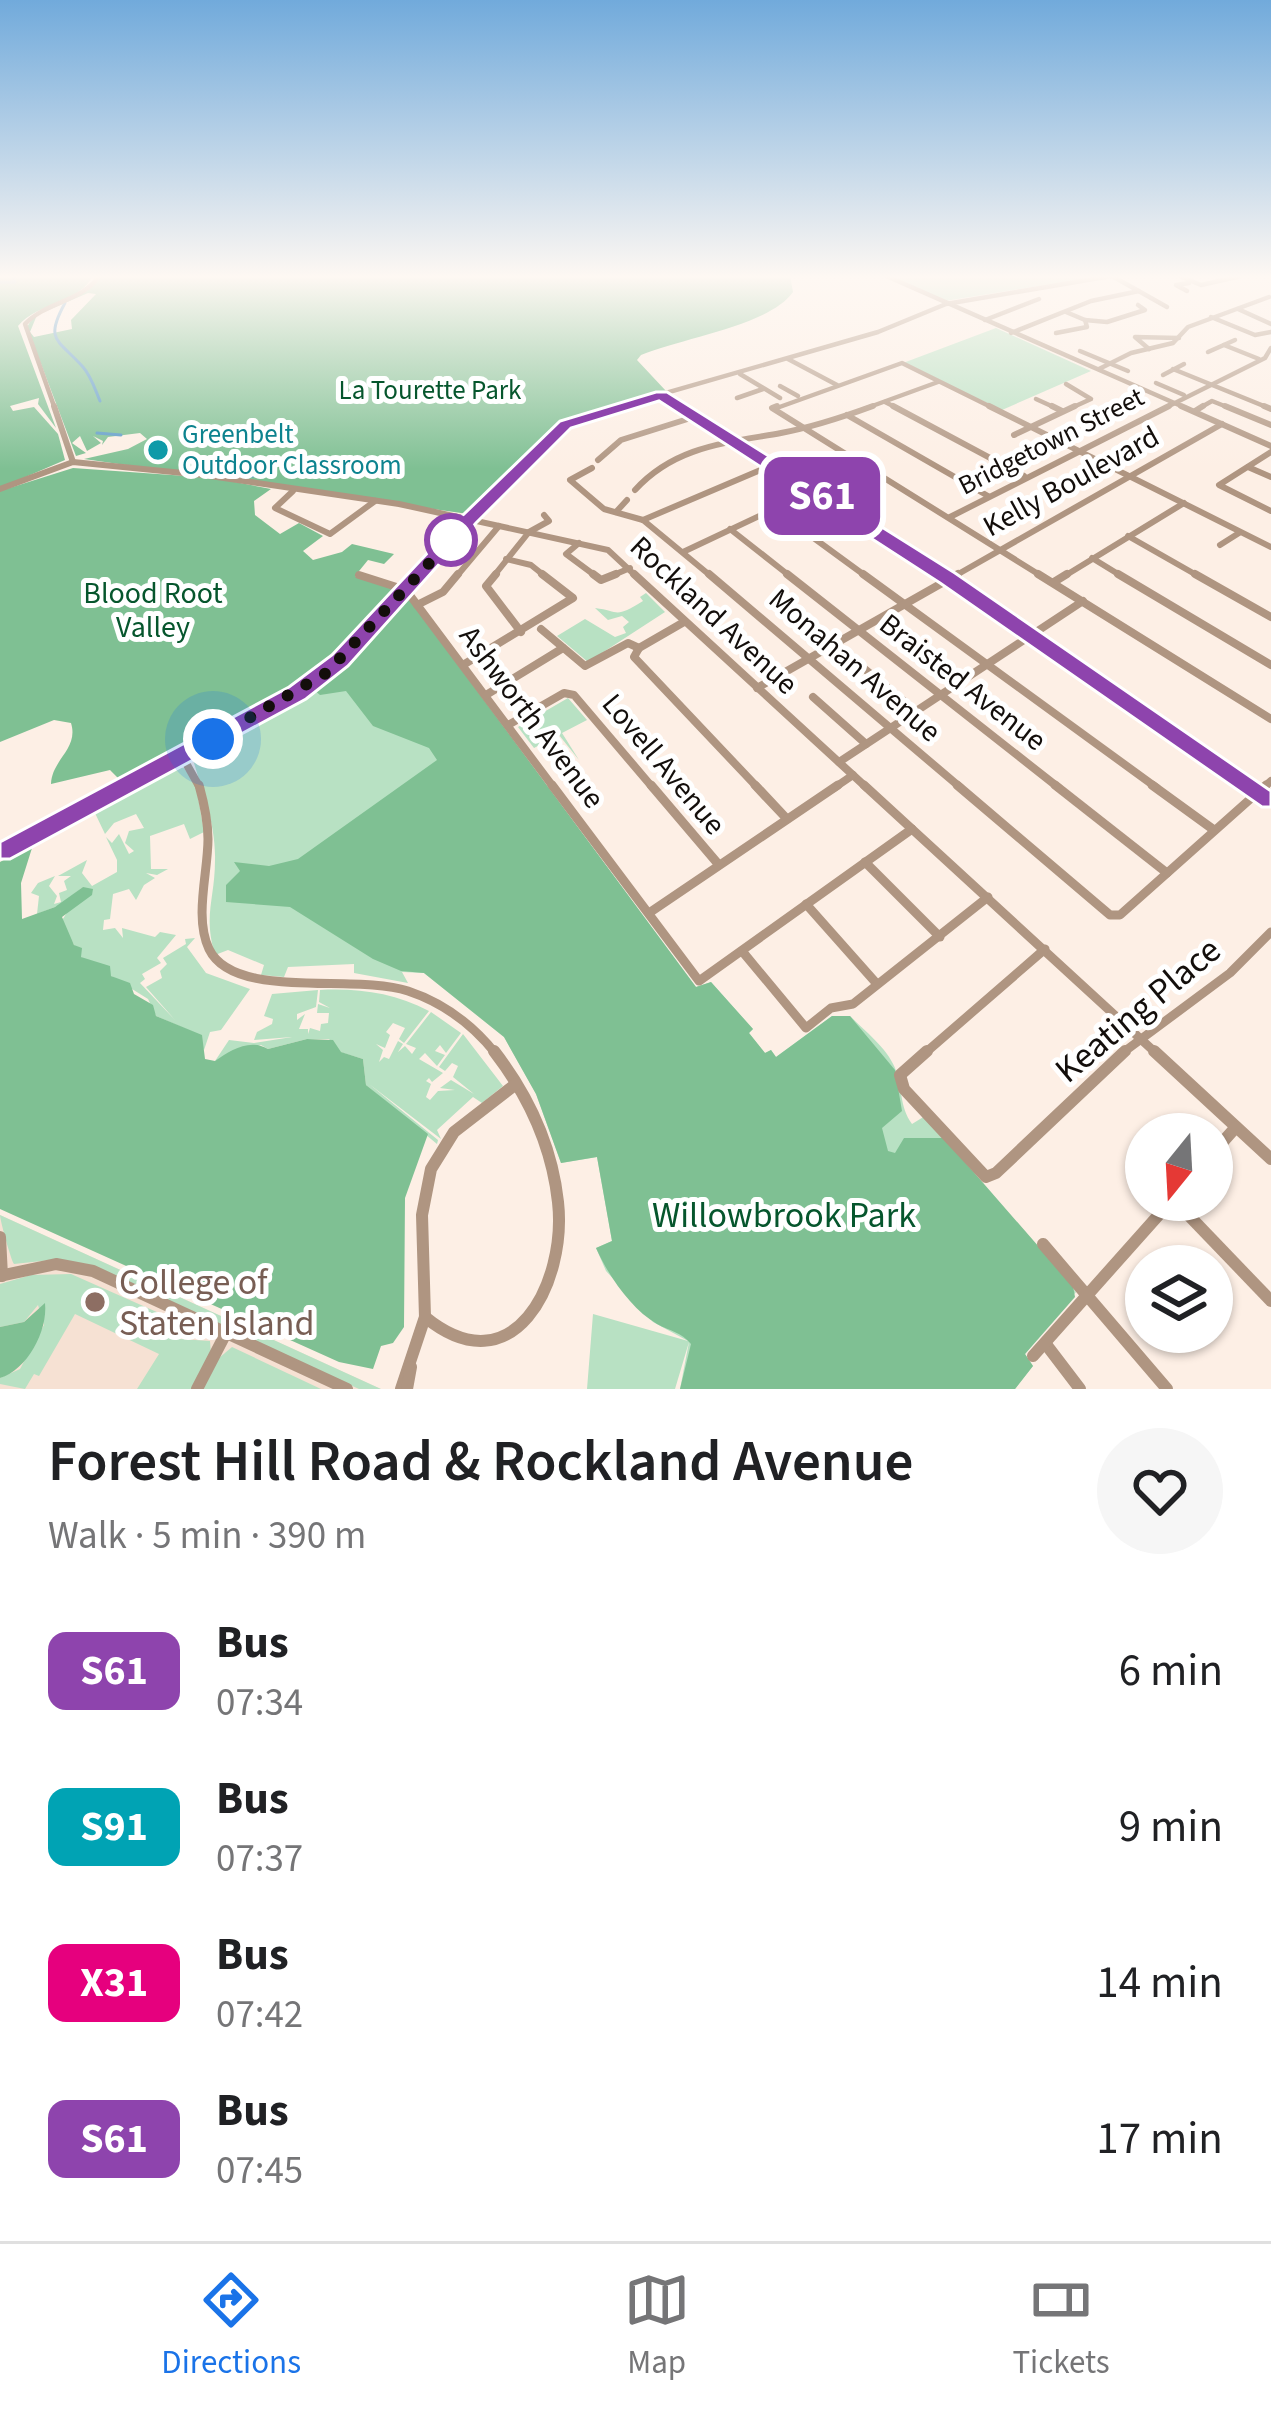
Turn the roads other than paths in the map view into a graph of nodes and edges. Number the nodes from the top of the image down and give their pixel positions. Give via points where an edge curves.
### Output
1 (22, 340) edge
2 (852, 340) edge
3 (1027, 340) edge
4 (1138, 340) edge
5 (1179, 340) edge
6 (1235, 340) dead end
7 (1224, 345) junction
8 (1271, 348) edge
9 (1150, 350) junction
10 (1208, 352) dead end
11 (1070, 358) junction
12 (787, 359) junction
13 (1261, 360) junction
14 (1110, 364) junction
15 (1184, 364) dead end
16 (1097, 370) junction
17 (1173, 370) junction
18 (1128, 371) dead end
19 (738, 373) junction
20 (1160, 379) junction
21 (940, 382) junction
22 (1209, 384) junction
23 (836, 385) junction
24 (1066, 385) dead end
25 (776, 386) junction
26 (1143, 390) junction
27 (661, 395) junction
28 (1184, 395) junction
29 (800, 397) junction
30 (737, 398) dead end
31 (780, 398) dead end
32 (1036, 399) dead end
33 (884, 401) junction
34 (1172, 402) junction
35 (982, 403) junction
36 (966, 410) dead end
37 (1271, 410) edge
38 (1064, 412) junction
39 (1193, 412) junction
40 (845, 415) junction
41 (695, 417) junction
42 (1222, 424) junction
43 (1271, 426) edge
44 (1031, 427) junction
45 (805, 428) junction
46 (1014, 435) dead end
47 (1254, 438) junction
48 (733, 440) junction
49 (1078, 449) junction
50 (1271, 449) edge
51 (73, 462) junction
52 (773, 465) junction
53 (1247, 466) junction
54 (1129, 475) junction
55 (1024, 476) junction
56 (1271, 477) edge
57 (0, 489) edge
58 (294, 490) junction
59 (634, 490) dead end
60 (813, 490) junction
61 (988, 496) junction
62 (627, 500) dead end
63 (375, 501) junction
64 (1184, 503) junction
65 (774, 508) junction
66 (1271, 511) edge
67 (616, 512) junction
68 (544, 515) dead end
69 (950, 517) junction
70 (470, 519) junction
71 (643, 520) junction
72 (500, 525) junction
73 (730, 529) junction
74 (529, 532) junction
75 (1240, 532) junction
76 (1128, 536) junction
77 (580, 542) junction
78 (1220, 545) dead end
79 (1271, 547) edge
80 (1000, 548) junction
81 (683, 552) junction
82 (506, 559) junction
83 (1092, 559) junction
84 (630, 568) junction
85 (359, 575) dead end
86 (947, 578) junction
87 (1054, 582) junction
88 (406, 590) junction
89 (1083, 601) junction
90 (904, 603) junction
91 (417, 604) junction
92 (1271, 616) edge
93 (684, 622) junction
94 (541, 628) dead end
95 (858, 630) junction
96 (521, 632) junction
97 (1031, 635) junction
98 (563, 648) junction
99 (639, 648) junction
100 (809, 658) junction
101 (987, 664) junction
102 (463, 665) junction
103 (1271, 665) edge
104 (861, 666) dead end
105 (757, 688) junction
106 (486, 695) junction
107 (940, 695) junction
108 (812, 697) dead end
109 (916, 711) junction
110 (1271, 719) edge
111 (508, 725) junction
112 (890, 728) junction
113 (866, 744) junction
114 (182, 756) junction
115 (839, 762) junction
116 (853, 775) junction
117 (1271, 781) edge
118 (1259, 791) junction
119 (1271, 799) edge
120 (787, 819) junction
121 (912, 829) junction
122 (1214, 830) junction
123 (0, 850) edge
124 (865, 862) junction
125 (719, 865) junction
126 (1167, 872) junction
127 (988, 897) junction
128 (806, 904) junction
129 (649, 913) junction
130 (1271, 932) edge
131 (940, 937) junction
132 (1045, 949) junction
133 (742, 951) junction
134 (877, 984) junction
135 (1140, 1037) junction
136 (516, 1084) junction
137 (1236, 1127) junction
138 (1233, 1130) edge
139 (1271, 1159) edge
140 (1154, 1221) edge
141 (1193, 1221) edge
142 (0, 1237) edge
143 (1043, 1244) dead end
144 (1, 1276) edge
145 (1088, 1295) junction
146 (1271, 1301) edge
147 (425, 1316) junction
148 (226, 1333) junction
149 (1045, 1343) junction
150 (1033, 1356) dead end
151 (197, 1389) edge
152 (347, 1389) edge
153 (404, 1389) edge
154 (1080, 1389) edge
155 (1167, 1389) edge

1 - 51 street
2 - 12 street
3 - 11 street
4 - 9 street
5 - 9 street
6 - 7 street
7 - 10 street
7 - 13 street
8 - 13 street
9 - 14 street
11 - 14 street via 1083,350
11 - 16 street
12 - 19 street
12 - 23 street
13 - 22 street, Bridgetown Street
14 - 16 street
14 - 18 street
15 - 17 street
16 - 26 street
17 - 20 street
17 - 22 street
19 - 25 street
19 - 27 street
20 - 26 street
20 - 28 street
21 - 23 street via 902,363
21 - 33 street
21 - 35 street
22 - 28 street, Bridgetown Street
22 - 37 street
23 - 29 street
24 - 38 street via 1091,397
25 - 29 street
25 - 30 street
25 - 31 street
26 - 34 street
27 - 41 street
27 - 70 street via 571,421
28 - 34 street, Bridgetown Street
29 - 45 street via 773,410
32 - 38 street
33 - 40 street
33 - 55 street
34 - 39 street
34 - 49 street, Bridgetown Street
35 - 36 street
35 - 44 street
38 - 44 street
39 - 42 street
39 - 43 street via 1212,401
40 - 45 street
40 - 61 street
41 - 48 street
41 - 67 street, Monahan Avenue via 621,440 570,480
42 - 47 street
42 - 54 street, Kelly Boulevard
43 - 47 street
44 - 46 street
44 - 49 street
45 - 48 street
45 - 69 street
47 - 50 street
48 - 52 street
48 - 59 street via 662,462
49 - 54 street
49 - 55 street, Bridgetown Street
50 - 53 street
51 - 57 street
51 - 58 street, Rockland Avenue
52 - 60 street
52 - 71 street
53 - 56 street
53 - 66 street via 1220,485
54 - 64 street
54 - 80 street, Kelly Boulevard
55 - 61 street, Bridgetown Street
58 - 63 street, Rockland Avenue
58 - 63 street via 275,508 330,534
60 - 65 street
60 - 86 street
61 - 69 street, Bridgetown Street
62 - 67 street
63 - 70 street, Rockland Avenue
64 - 75 street
64 - 76 street
65 - 73 street
65 - 90 street
67 - 71 street, Monahan Avenue
68 - 74 street via 550,521
69 - 80 street
70 - 72 street, Rockland Avenue
70 - 88 street
71 - 81 street, Monahan Avenue
72 - 74 street, Rockland Avenue
72 - 91 street via 442,592
73 - 81 street
73 - 95 street, Braisted Avenue
74 - 77 street, Rockland Avenue
74 - 82 street
75 - 78 street
75 - 79 street
76 - 83 street
76 - 92 street
77 - 84 street, Rockland Avenue
77 - 84 street via 566,554 601,580
80 - 86 street, Kelly Boulevard
80 - 87 street
81 - 100 street, Monahan Avenue
82 - 96 street via 487,588
82 - 96 street via 531,565 573,598
83 - 87 street
83 - 103 street
84 - 93 street, Rockland Avenue
85 - 88 street
86 - 90 street, Kelly Boulevard
86 - 97 street
87 - 89 street
88 - 91 street, Ashworth Avenue
88 - 114 street via 326,673
89 - 97 street
89 - 110 street
90 - 95 street, Kelly Boulevard
90 - 101 street
91 - 102 street, Ashworth Avenue
93 - 99 street
93 - 105 street, Rockland Avenue
94 - 98 street
95 - 100 street, Kelly Boulevard
95 - 107 street, Braisted Avenue
96 - 102 street
97 - 101 street
97 - 118 street
98 - 99 street via 585,666 628,643
98 - 106 street
99 - 120 street via 634,657
100 - 105 street, Kelly Boulevard
100 - 112 street, Monahan Avenue
101 - 107 street
101 - 122 street
102 - 106 street, Ashworth Avenue
104 - 109 street
105 - 115 street, Rockland Avenue
106 - 111 street, Ashworth Avenue
107 - 109 street
107 - 126 street, Braisted Avenue
108 - 113 street
109 - 112 street
111 - 125 street, Lovell Avenue via 574,695
111 - 129 street, Ashworth Avenue
112 - 113 street
112 - 126 street, Monahan Avenue via 1101,909 1120,915
113 - 115 street
114 - 123 street
114 - 136 street via 205,802 210,858 201,929 214,960 257,981 362,979 419,992 482,1035
115 - 116 street, Rockland Avenue
116 - 120 street
116 - 121 street, Rockland Avenue
117 - 118 street
118 - 119 street
118 - 122 street
120 - 125 street
121 - 124 street
121 - 127 street, Rockland Avenue
122 - 126 street
124 - 128 street
124 - 131 street
125 - 129 street
127 - 131 street
127 - 132 street, Rockland Avenue
128 - 133 street
128 - 134 street
129 - 133 street, Ashworth Avenue via 699,981
130 - 135 street, Keating Place via 1230,973
131 - 134 street
132 - 135 street, Rockland Avenue
132 - 135 street, Keating Place via 900,1076 986,1177
133 - 134 street via 806,1028
135 - 137 street, Rockland Avenue
136 - 147 street via 454,1132 430,1169 422,1215
136 - 147 street via 552,1173 553,1279 525,1323 487,1343 447,1336
137 - 138 street
137 - 139 street, Rockland Avenue
140 - 145 street
141 - 146 street
142 - 144 street
143 - 145 street
144 - 148 street via 75,1266
145 - 149 street
145 - 155 street
147 - 153 street
148 - 151 street
148 - 152 street
149 - 150 street
149 - 154 street

